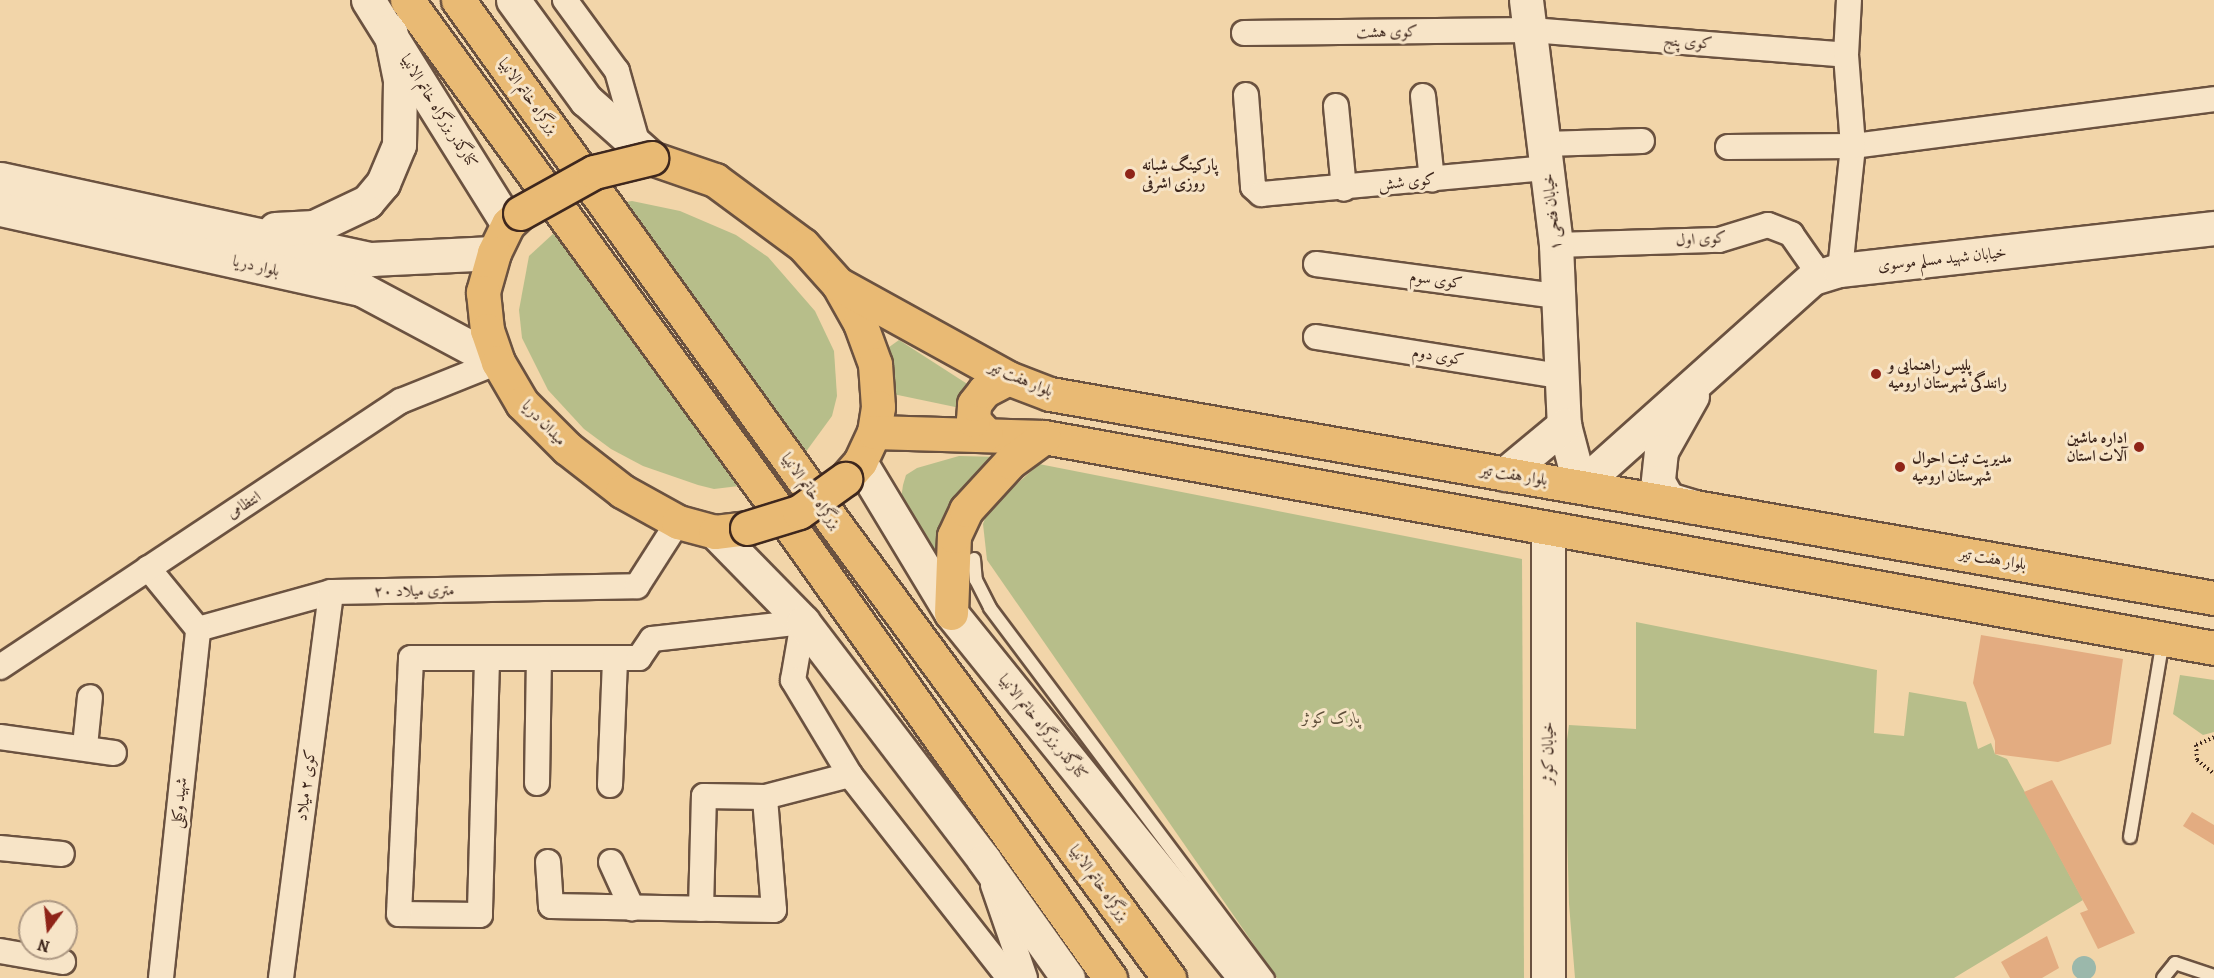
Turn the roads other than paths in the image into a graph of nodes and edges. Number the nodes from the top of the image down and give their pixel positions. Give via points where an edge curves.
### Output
1 (368, 0) edge
2 (407, 0) edge
3 (458, 0) edge
4 (513, 0) edge
5 (565, 0) edge
6 (1849, 0) edge
7 (1528, 15) edge
8 (390, 30) junction
9 (1244, 33) dead end
10 (1846, 55) junction
11 (1246, 95) dead end
12 (1423, 96) dead end
13 (2214, 99) edge
14 (1336, 106) dead end
15 (1642, 141) dead end
16 (1853, 146) junction
17 (1728, 147) dead end
18 (645, 152) junction
19 (1546, 156) junction
20 (0, 179) edge
21 (1432, 180) junction
22 (1344, 189) junction
23 (0, 209) edge
24 (514, 218) junction
25 (2214, 228) edge
26 (232, 231) junction
27 (1556, 245) junction
28 (494, 252) junction
29 (1316, 264) dead end
30 (1827, 274) junction
31 (838, 284) junction
32 (1557, 296) junction
33 (1316, 337) dead end
34 (498, 362) junction
35 (1706, 371) junction
36 (1560, 376) junction
37 (1008, 378) junction
38 (1564, 425) junction
39 (874, 432) junction
40 (986, 434) junction
41 (1044, 437) junction
42 (853, 470) junction
43 (1505, 474) junction
44 (1580, 486) junction
45 (1698, 508) junction
46 (678, 522) junction
47 (1548, 529) junction
48 (731, 530) junction
49 (1826, 530) junction
50 (974, 559) dead end
51 (148, 568) junction
52 (1819, 576) junction
53 (2172, 590) junction
54 (331, 592) junction
55 (2214, 598) edge
56 (951, 613) junction
57 (803, 622) junction
58 (198, 629) junction
59 (2164, 639) junction
60 (2214, 648) edge
61 (615, 658) junction
62 (539, 659) junction
63 (487, 660) junction
64 (0, 667) edge
65 (90, 697) dead end
66 (0, 737) edge
67 (85, 746) junction
68 (114, 753) dead end
69 (850, 775) junction
70 (537, 783) dead end
71 (610, 785) dead end
72 (765, 796) junction
73 (2130, 837) dead end
74 (0, 848) edge
75 (62, 854) dead end
76 (984, 860) junction
77 (548, 862) dead end
78 (611, 862) dead end
79 (632, 908) junction
80 (701, 909) junction
81 (0, 951) edge
82 (63, 962) dead end
83 (2214, 976) edge
84 (1008, 977) edge
85 (161, 978) edge
86 (281, 978) edge
87 (1068, 978) edge
88 (1110, 978) edge
89 (1169, 978) edge
90 (1245, 978) edge
91 (1268, 978) edge
92 (1548, 978) edge
93 (2163, 978) edge

1 - 8 main road, کنارگذر بزرگراه خاتم الانبیا
2 - 88 main road via 804,546
3 - 89 main road, بزرگراه خاتم الانبیا via 835,524
4 - 18 main road via 586,100
5 - 18 street via 617,71
6 - 10 street
7 - 9 street, کوی هشت
7 - 10 street, کوی پنج
7 - 19 main road, خیابان فتحی ۱
8 - 24 main road, کنارگذر بزرگراه خاتم الانبیا
8 - 26 main road via 400,80 399,145 378,189 367,202 314,227
10 - 16 street
11 - 22 street, کوی شش via 1253,187 1266,194
12 - 21 street
13 - 16 street
14 - 22 street
15 - 19 street
16 - 17 street
16 - 30 street
18 - 24 main road, bridge via 594,172
18 - 31 main road via 715,180 803,245
19 - 21 street, کوی شش
19 - 27 main road, خیابان فتحی ۱
20 - 26 main road, بلوار دریا
21 - 22 street, کوی شش
23 - 34 main road, بلوار دریا via 361,290
24 - 28 main road, میدان دریا
25 - 30 main road, خیابان شهید مسلم موسوی
26 - 28 main road, بلوار دریا via 371,259
27 - 30 street, کوی اول via 1719,240 1768,225 1791,234 1812,264
27 - 32 main road, خیابان فتحی ۱
28 - 34 main road, میدان دریا via 483,292 487,330
29 - 32 street, کوی سوم
30 - 35 main road
31 - 37 main road, بلوار هفت تیر
31 - 39 main road via 860,323 874,364 878,407
32 - 36 main road, خیابان فتحی ۱
33 - 36 street, کوی دوم
34 - 46 main road, میدان دریا via 522,402 567,448 622,491
34 - 51 street, انتظامی via 402,401
35 - 44 main road
35 - 45 main road via 1661,451 1658,482 1668,499
36 - 38 main road, خیابان فتحی ۱
37 - 40 main road via 984,391 974,404 973,420
37 - 43 main road, بلوار هفت تیر via 1050,394
38 - 43 main road
38 - 44 main road, خیابان فتحی ۱
39 - 40 main road
39 - 42 main road
40 - 41 main road
41 - 47 main road
41 - 56 main road via 1010,462 966,510 954,536
42 - 48 main road, bridge via 799,512
42 - 56 main road, کنارگذر بزرگراه خاتم الانبیا
43 - 44 main road, بلوار هفت تیر
44 - 45 main road, بلوار هفت تیر
45 - 49 main road, بلوار هفت تیر
46 - 48 main road, میدان دریا
46 - 54 street, ۲۰ متری میلاد via 637,586
47 - 52 main road
47 - 92 main road, خیابان کوثر
48 - 57 main road
49 - 52 main road
49 - 53 main road, بلوار هفت تیر
50 - 91 lane via 976,580 990,608
51 - 58 street
51 - 64 street, انتظامی
52 - 59 main road
53 - 55 main road, بلوار هفت تیر
53 - 59 main road
54 - 58 street, ۲۰ متری میلاد
54 - 86 street, کوی ۲ میلاد
56 - 90 main road, کنارگذر بزرگراه خاتم الانبیا
57 - 61 street via 652,639 639,658
57 - 69 street via 793,680
57 - 76 main road
58 - 85 street, شهید وکیلی
59 - 60 main road
59 - 73 lane
61 - 62 street
61 - 71 street
62 - 63 street
62 - 70 street
63 - 63 street via 411,658 399,914 480,915
65 - 67 street
66 - 67 street
67 - 68 street
69 - 72 street
69 - 84 street
72 - 80 street via 704,796
72 - 80 street via 774,910
74 - 75 street
76 - 84 street
76 - 87 main road
77 - 79 street via 551,906
78 - 79 street
79 - 80 street
81 - 82 street
83 - 93 lane via 2175,963

